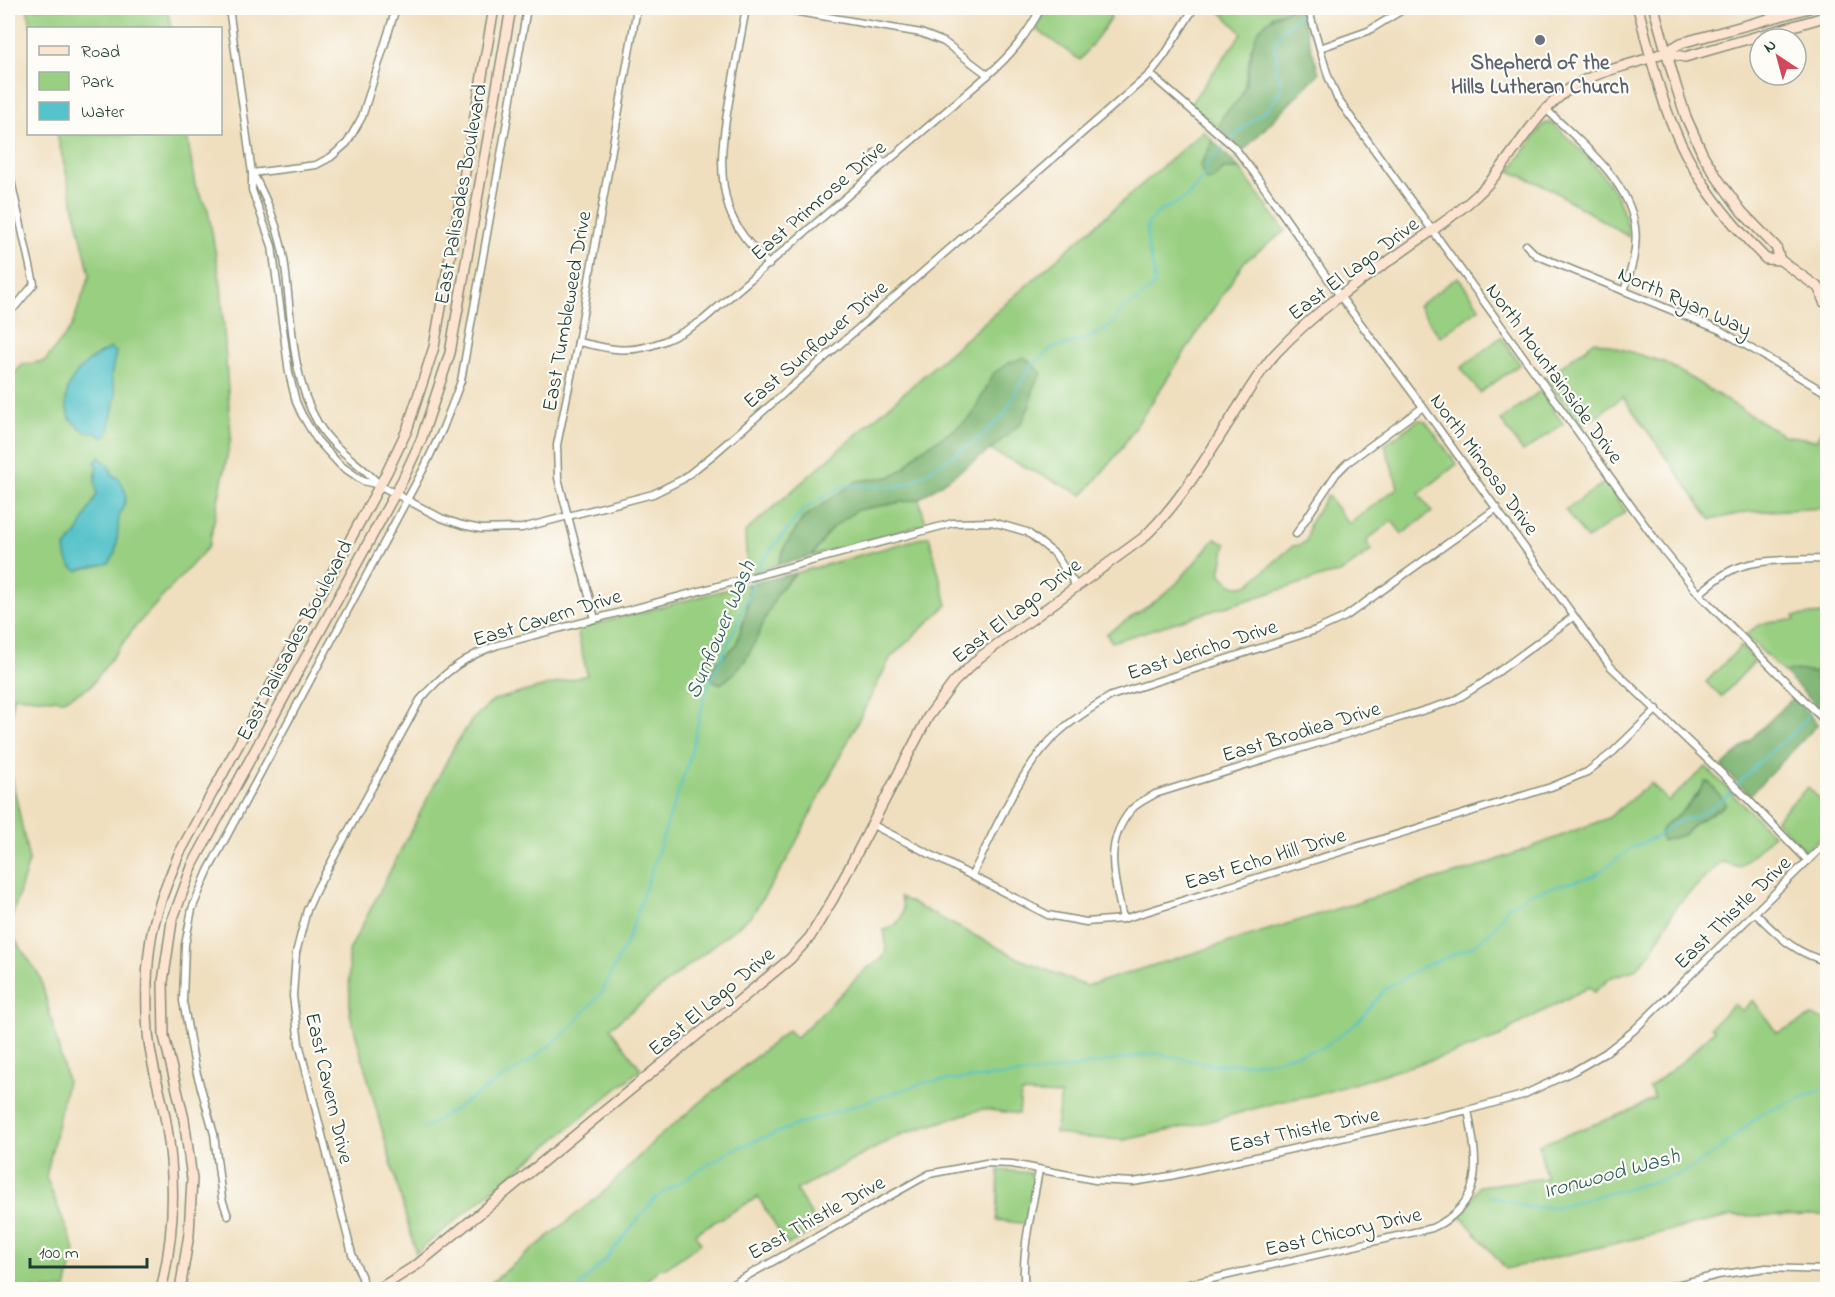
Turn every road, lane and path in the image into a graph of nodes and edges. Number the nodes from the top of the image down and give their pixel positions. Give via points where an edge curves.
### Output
1 (229, 8) edge
2 (396, 8) edge
3 (494, 8) edge
4 (511, 8) edge
5 (527, 8) edge
6 (637, 8) edge
7 (746, 8) edge
8 (775, 8) edge
9 (1041, 8) edge
10 (1194, 8) edge
11 (1308, 8) edge
12 (1406, 8) edge
13 (1638, 8) edge
14 (1654, 8) edge
15 (1809, 8) edge
16 (1827, 16) edge
17 (1320, 48) junction
18 (1666, 53) junction
19 (1651, 56) junction
20 (1150, 74) junction
21 (988, 75) junction
22 (1546, 109) junction
23 (875, 153) dead end
24 (884, 164) junction
25 (8, 167) edge
26 (252, 173) junction
27 (1432, 231) junction
28 (1526, 245) dead end
29 (1780, 260) junction
30 (769, 265) junction
31 (287, 287) junction
32 (278, 288) junction
33 (1823, 288) edge
34 (1624, 291) junction
35 (1340, 296) junction
36 (1827, 304) edge
37 (15, 307) dead end
38 (578, 342) junction
39 (302, 385) junction
40 (293, 388) junction
41 (1827, 394) edge
42 (1423, 407) junction
43 (380, 485) junction
44 (394, 493) junction
45 (408, 500) junction
46 (1497, 508) junction
47 (567, 516) junction
48 (1296, 534) dead end
49 (1827, 559) edge
50 (1076, 586) junction
51 (1699, 594) junction
52 (1573, 617) junction
53 (595, 619) junction
54 (1656, 710) junction
55 (1827, 724) edge
56 (873, 825) junction
57 (1827, 841) edge
58 (1808, 861) junction
59 (972, 875) junction
60 (1755, 913) junction
61 (1124, 919) junction
62 (1827, 962) edge
63 (1468, 1110) junction
64 (1039, 1170) junction
65 (228, 1216) dead end
66 (1827, 1270) edge
67 (162, 1287) edge
68 (179, 1290) edge
69 (367, 1290) edge
70 (377, 1290) edge
71 (722, 1290) edge
72 (1025, 1290) edge
73 (1164, 1290) edge
74 (1655, 1290) edge

1 - 26 street
2 - 26 street via 362,117 347,143 316,165
3 - 43 street, East Palisades Boulevard via 434,347 407,430
4 - 44 street, East Palisades Boulevard via 450,353 421,440
5 - 45 street via 461,381
6 - 38 street, East Tumbleweed Drive
7 - 30 street via 722,142 722,176 736,224
8 - 21 street via 921,33 944,42
9 - 21 street, East Primrose Drive via 1026,36
10 - 20 street, East Sunflower Drive
11 - 17 street, North Mountainside Drive
12 - 17 street via 1368,31
13 - 19 street
14 - 18 street
15 - 18 street, East El Lago Drive via 1681,43
16 - 18 street, East El Lago Drive via 1685,57
17 - 27 street, North Mountainside Drive via 1337,98
18 - 19 street, East El Lago Drive
18 - 29 street via 1686,117 1711,168 1742,212 1776,247
19 - 22 street, East El Lago Drive via 1592,77
19 - 29 street via 1669,118 1703,185 1766,260
20 - 35 street, North Mimosa Drive via 1235,148
20 - 47 street, East Sunflower Drive via 683,479 653,494
21 - 24 street, East Primrose Drive
22 - 27 street, East El Lago Drive via 1476,196
22 - 34 street via 1601,163 1630,208 1636,243
23 - 24 street
24 - 30 street, East Primrose Drive
25 - 37 street via 34,284
26 - 31 street via 280,241
26 - 32 street via 252,190 272,246
27 - 35 street, East El Lago Drive
27 - 51 street, North Mountainside Drive
28 - 34 street, North Ryan Way via 1536,255
29 - 33 street
30 - 38 street, East Primrose Drive via 704,320 676,337 617,350
31 - 32 street
31 - 39 street
32 - 40 street
33 - 36 street
34 - 41 street, North Ryan Way via 1720,330
35 - 42 street, North Mimosa Drive
35 - 50 street, East El Lago Drive via 1273,356 1181,496 1156,526
38 - 47 street, East Tumbleweed Drive via 557,445 558,478
39 - 40 street
39 - 43 street via 329,440
40 - 43 street via 302,416 330,455 363,481
42 - 46 street, North Mimosa Drive
42 - 48 street via 1336,474
43 - 44 street, East Sunflower Drive
43 - 67 street, East Palisades Boulevard via 179,854 158,909 147,980 148,1034 174,1180 173,1226
44 - 45 street, East Sunflower Drive
44 - 68 street, East Palisades Boulevard via 194,864 172,921 163,982 164,1036 184,1119 192,1179 189,1234
45 - 47 street, East Sunflower Drive via 441,518 481,529 522,528
45 - 65 street via 208,871 192,909 185,945 183,1001
46 - 52 street, North Mimosa Drive
46 - 59 street, East Jericho Drive via 1345,618 1112,696 1083,713 1057,734 1032,763
47 - 53 street, East Tumbleweed Drive
49 - 51 street via 1770,561 1737,567
50 - 53 street, East Cavern Drive via 1055,554 1028,532 992,522 953,523
50 - 56 street, East El Lago Drive via 980,657 954,682 928,717
51 - 55 street, North Mountainside Drive
52 - 54 street, North Mimosa Drive via 1610,666
52 - 61 street, East Brodiea Drive via 1454,701 1155,794 1132,808 1118,830 1113,849
53 - 69 street, East Cavern Drive via 478,651 434,684 420,700 307,910 296,953 293,996 299,1043 352,1254
54 - 58 street, North Mimosa Drive
54 - 61 street, East Echo Hill Drive via 1587,772 1551,787
56 - 59 street, East Echo Hill Drive
56 - 70 street, East El Lago Drive via 822,918 790,959 418,1264
57 - 58 street, East Thistle Drive
58 - 60 street, East Thistle Drive
59 - 61 street, East Echo Hill Drive via 1048,915 1086,922
60 - 62 street via 1788,945
60 - 63 street, East Thistle Drive via 1634,1031 1605,1053 1523,1095
63 - 64 street, East Thistle Drive via 1133,1182
63 - 73 street, East Chicory Drive via 1476,1156 1474,1183 1466,1199 1445,1222
64 - 71 street, East Thistle Drive via 986,1163 929,1174
64 - 72 street via 1026,1251
66 - 74 street via 1766,1268
67 - 68 street

